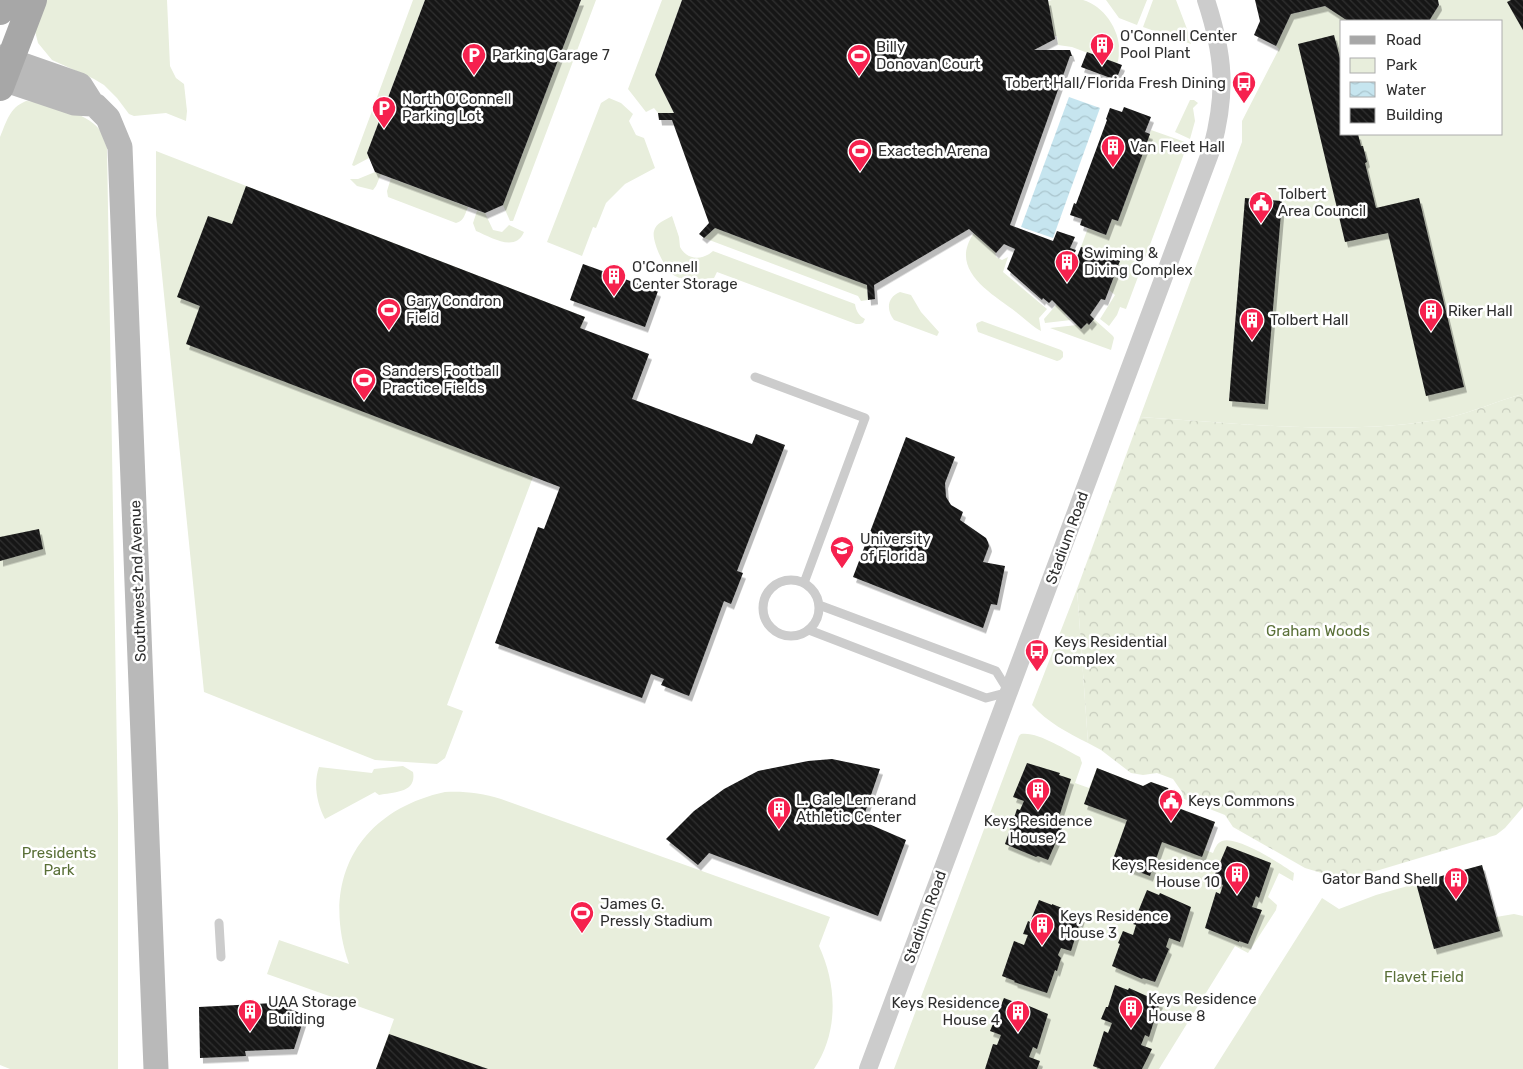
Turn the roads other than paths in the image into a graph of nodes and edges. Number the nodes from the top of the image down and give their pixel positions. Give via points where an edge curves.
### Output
1 (4, 0) edge
2 (33, 0) edge
3 (1206, 0) edge
4 (0, 11) edge
5 (3, 72) edge
6 (755, 377) dead end
7 (804, 583) junction
8 (819, 605) junction
9 (809, 630) junction
10 (1009, 692) junction
11 (219, 923) dead end
12 (221, 957) dead end
13 (156, 1069) edge
14 (868, 1069) edge

1 - 4 main road
2 - 5 main road
3 - 10 street, Stadium Road via 1216,30 1222,72 1219,118 1212,148
5 - 13 main road, Southwest 2nd Avenue via 74,103 92,104 108,118 118,138 121,156
6 - 7 lane via 865,418
7 - 8 lane via 817,596
7 - 9 lane via 795,580 777,584 765,598 763,607 768,625 783,636 801,635
8 - 9 lane via 819,615
8 - 10 lane via 996,671
9 - 10 lane via 986,698
10 - 14 street, Stadium Road
11 - 12 lane

